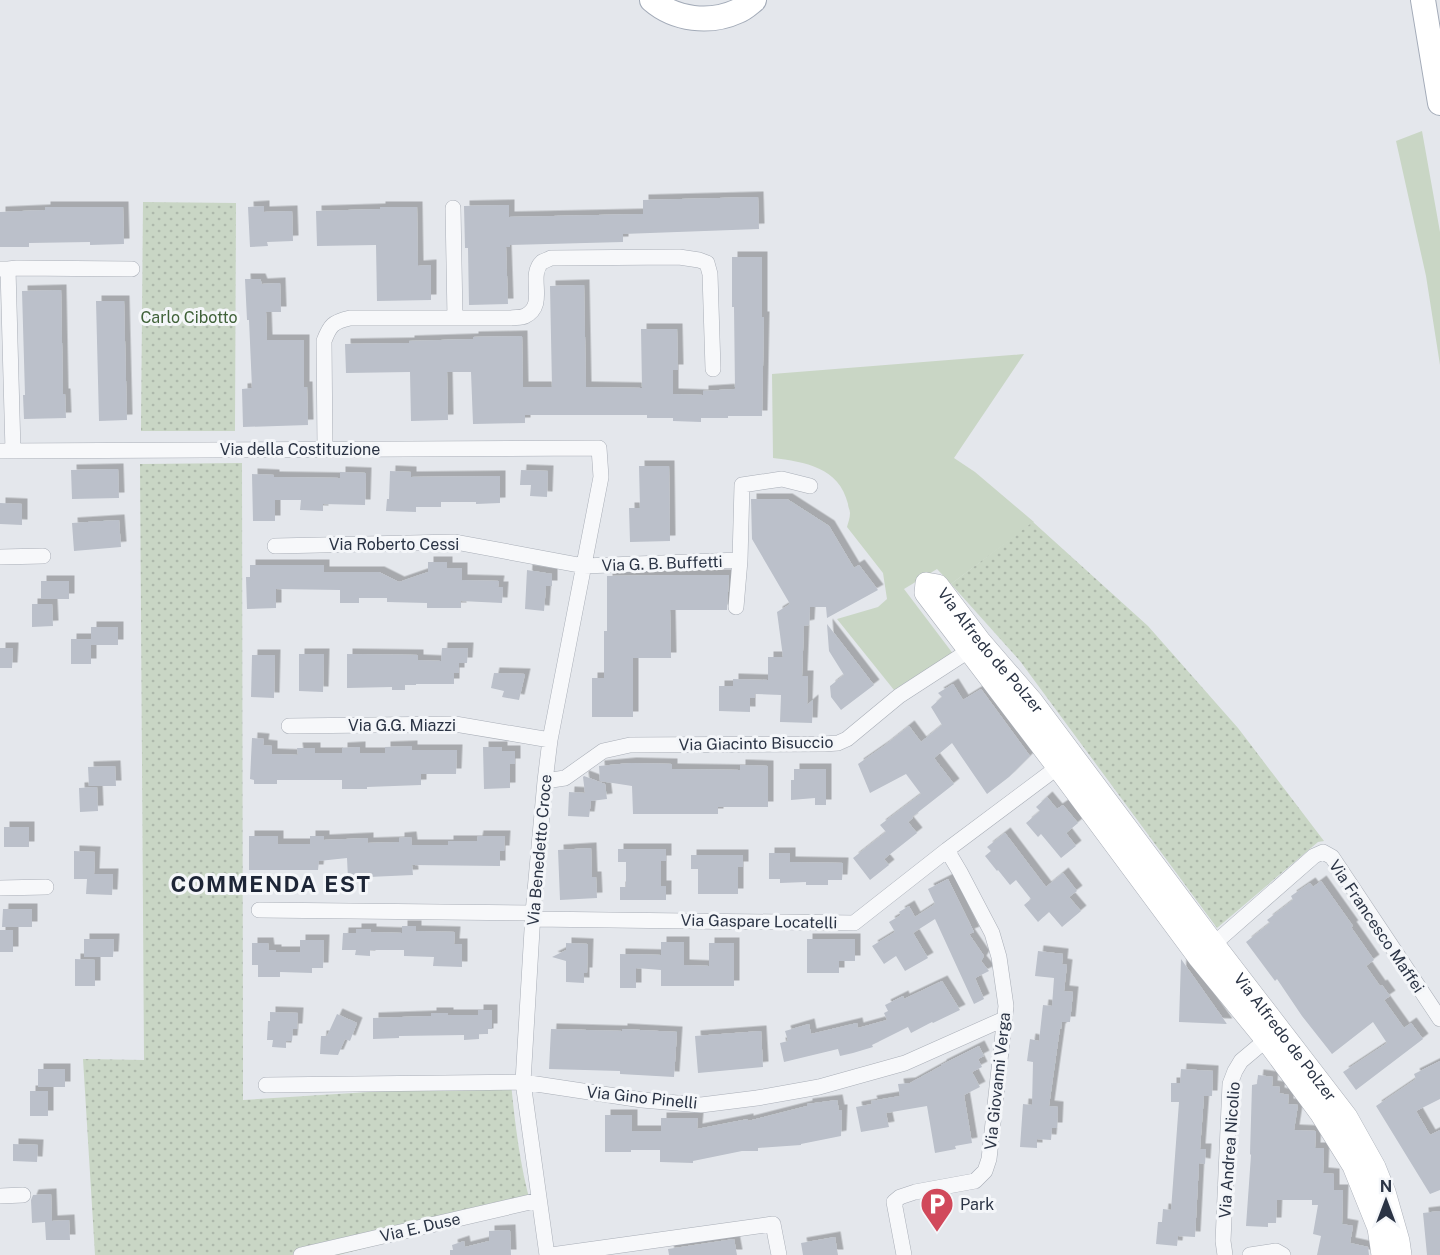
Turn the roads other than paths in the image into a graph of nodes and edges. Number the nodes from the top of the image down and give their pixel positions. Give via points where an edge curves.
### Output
1 (652, 0) edge
2 (754, 0) edge
3 (1418, 0) edge
4 (1425, 0) edge
5 (1436, 0) edge
6 (1429, 34) junction
7 (1440, 103) edge
8 (453, 208) dead end
9 (4, 269) edge
10 (132, 269) dead end
11 (455, 318) junction
12 (713, 369) dead end
13 (325, 448) junction
14 (599, 448) joint
15 (6, 451) edge
16 (810, 486) dead end
17 (275, 546) dead end
18 (43, 556) dead end
19 (0, 557) edge
20 (740, 560) junction
21 (584, 566) junction
22 (736, 607) dead end
23 (975, 647) joint
24 (289, 726) dead end
25 (550, 740) junction
26 (1065, 762) junction
27 (545, 781) junction
28 (946, 850) junction
29 (46, 887) dead end
30 (0, 888) edge
31 (259, 910) dead end
32 (533, 916) junction
33 (1206, 950) junction
34 (1004, 1019) junction
35 (1440, 1019) edge
36 (1273, 1035) junction
37 (522, 1082) junction
38 (266, 1085) dead end
39 (23, 1195) dead end
40 (0, 1196) edge
41 (539, 1200) junction
42 (301, 1255) edge
43 (549, 1255) edge
44 (779, 1255) edge
45 (904, 1255) edge
46 (1225, 1255) edge
47 (1250, 1255) edge
48 (1283, 1255) edge
49 (1382, 1255) edge
50 (1401, 1255) edge

1 - 2 main road via 686,17 713,19 739,11
3 - 6 main road
4 - 6 main road
5 - 6 main road
6 - 7 main road
8 - 11 street
9 - 10 street
9 - 15 street
11 - 12 street via 524,316 536,303 537,270 551,258 699,260 706,263 710,274
11 - 13 street via 350,318 329,328 324,341
13 - 14 street, Via della Costituzione
13 - 15 street, Via della Costituzione
14 - 21 street, Via Benedetto Croce via 601,477
16 - 20 street via 782,479 742,485
17 - 21 street, Via Roberto Cessi via 455,542
18 - 19 street
20 - 21 street, Via G. B. Buffetti
20 - 22 street
21 - 25 street, Via Benedetto Croce
23 - 26 street, Via Alfredo de Polzer via 1033,702
23 - 27 street, Via Giacinto Bisuccio via 899,696 837,743 630,745 603,752 565,778
24 - 25 street, Via G.G. Miazzi via 455,724
25 - 27 street, Via Benedetto Croce
26 - 28 street, Via Gaspare Locatelli
26 - 33 street, Via Alfredo de Polzer
27 - 32 street, Via Benedetto Croce
28 - 32 street, Via Gaspare Locatelli via 854,923
28 - 34 street, Via Giovanni Verga via 992,933 1006,1006
29 - 30 street
31 - 32 street, Via Gaspare Locatelli
32 - 37 street, Via Benedetto Croce
33 - 35 street, Via Francesco Maffei via 1323,852 1332,857
33 - 36 street, Via Alfredo de Polzer
34 - 37 street, Via Gino Pinelli via 905,1063 819,1087 758,1098 701,1105
34 - 45 street, Via Giovanni Verga via 985,1171 975,1181 915,1192 894,1202
36 - 46 street, Via Andrea Nicolio via 1241,1061 1230,1084
36 - 49 street, Via Alfredo de Polzer via 1353,1166 1378,1228
36 - 50 street, Via Alfredo de Polzer via 1347,1117 1385,1192
37 - 38 street, Via Gino Pinelli
37 - 41 street, Via Benedetto Croce
39 - 40 street
41 - 42 street, Via E. Duse
41 - 43 street, Via Benedetto Croce
43 - 44 street via 774,1224
47 - 48 street via 1276,1251

